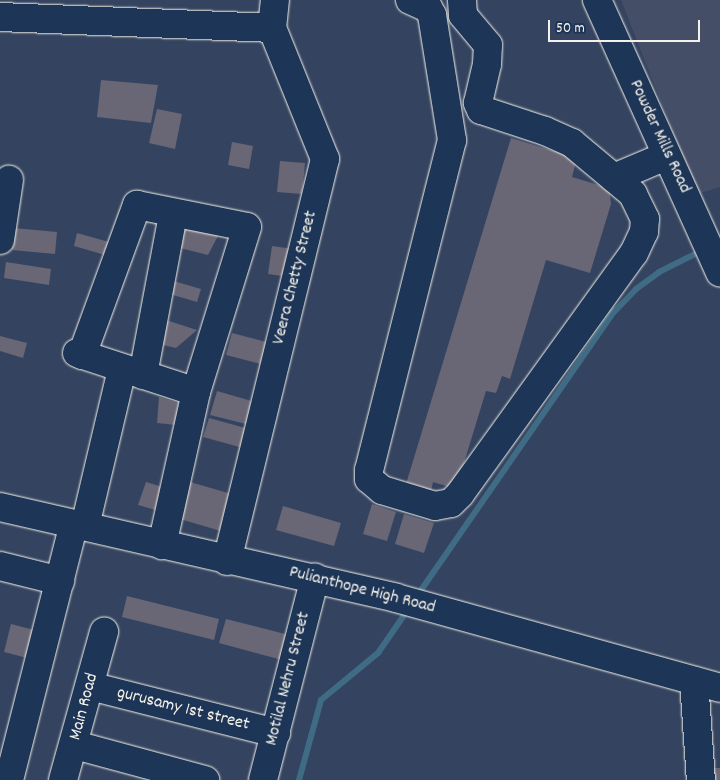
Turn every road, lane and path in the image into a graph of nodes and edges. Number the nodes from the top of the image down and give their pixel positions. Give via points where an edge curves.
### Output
1 (275, 0) edge
2 (410, 0) edge
3 (462, 0) edge
4 (597, 0) edge
5 (0, 18) edge
6 (272, 28) junction
7 (666, 156) junction
8 (614, 178) junction
9 (9, 180) dead end
10 (173, 214) junction
11 (0, 240) edge
12 (719, 271) edge
13 (133, 372) junction
14 (196, 392) junction
15 (0, 507) edge
16 (80, 525) junction
17 (162, 545) junction
18 (227, 561) junction
19 (0, 566) edge
20 (315, 578) junction
21 (60, 581) junction
22 (104, 632) dead end
23 (694, 681) junction
24 (90, 686) junction
25 (720, 688) edge
26 (276, 733) junction
27 (9, 744) edge
28 (75, 745) junction
29 (9, 780) edge
30 (63, 780) edge
31 (205, 780) edge
32 (263, 780) edge
33 (701, 780) edge

1 - 6 street, Veera Chetty Street
2 - 8 street via 428,8 432,15 452,140 371,460 369,479 376,486 436,506 451,504 460,494 641,242 645,220 641,207 633,194
3 - 8 street via 463,15 488,45 478,103 481,110 562,138
4 - 7 street, Powder Mills Road
5 - 6 street
6 - 18 street, Veera Chetty Street via 324,159
7 - 8 street
7 - 12 street, Powder Mills Road
9 - 11 street
10 - 13 street
10 - 13 street via 137,205 80,354
10 - 14 street via 247,226
13 - 14 street
13 - 16 street
14 - 17 street
15 - 16 street, Pulianthope High Road
16 - 17 street, Pulianthope High Road
16 - 21 street
17 - 18 street, Pulianthope High Road
18 - 20 street, Pulianthope High Road
19 - 21 street
20 - 23 street, Pulianthope High Road
20 - 26 street, Motilal Nehru Street
21 - 27 street
22 - 24 street, Main Road
23 - 25 street, Pulianthope High Road
23 - 33 street
24 - 26 street, gurusamy 1st street
24 - 28 street, Main Road
26 - 32 street, Motilal Nehru Street
27 - 29 street
28 - 30 street, Main Road
28 - 31 street

